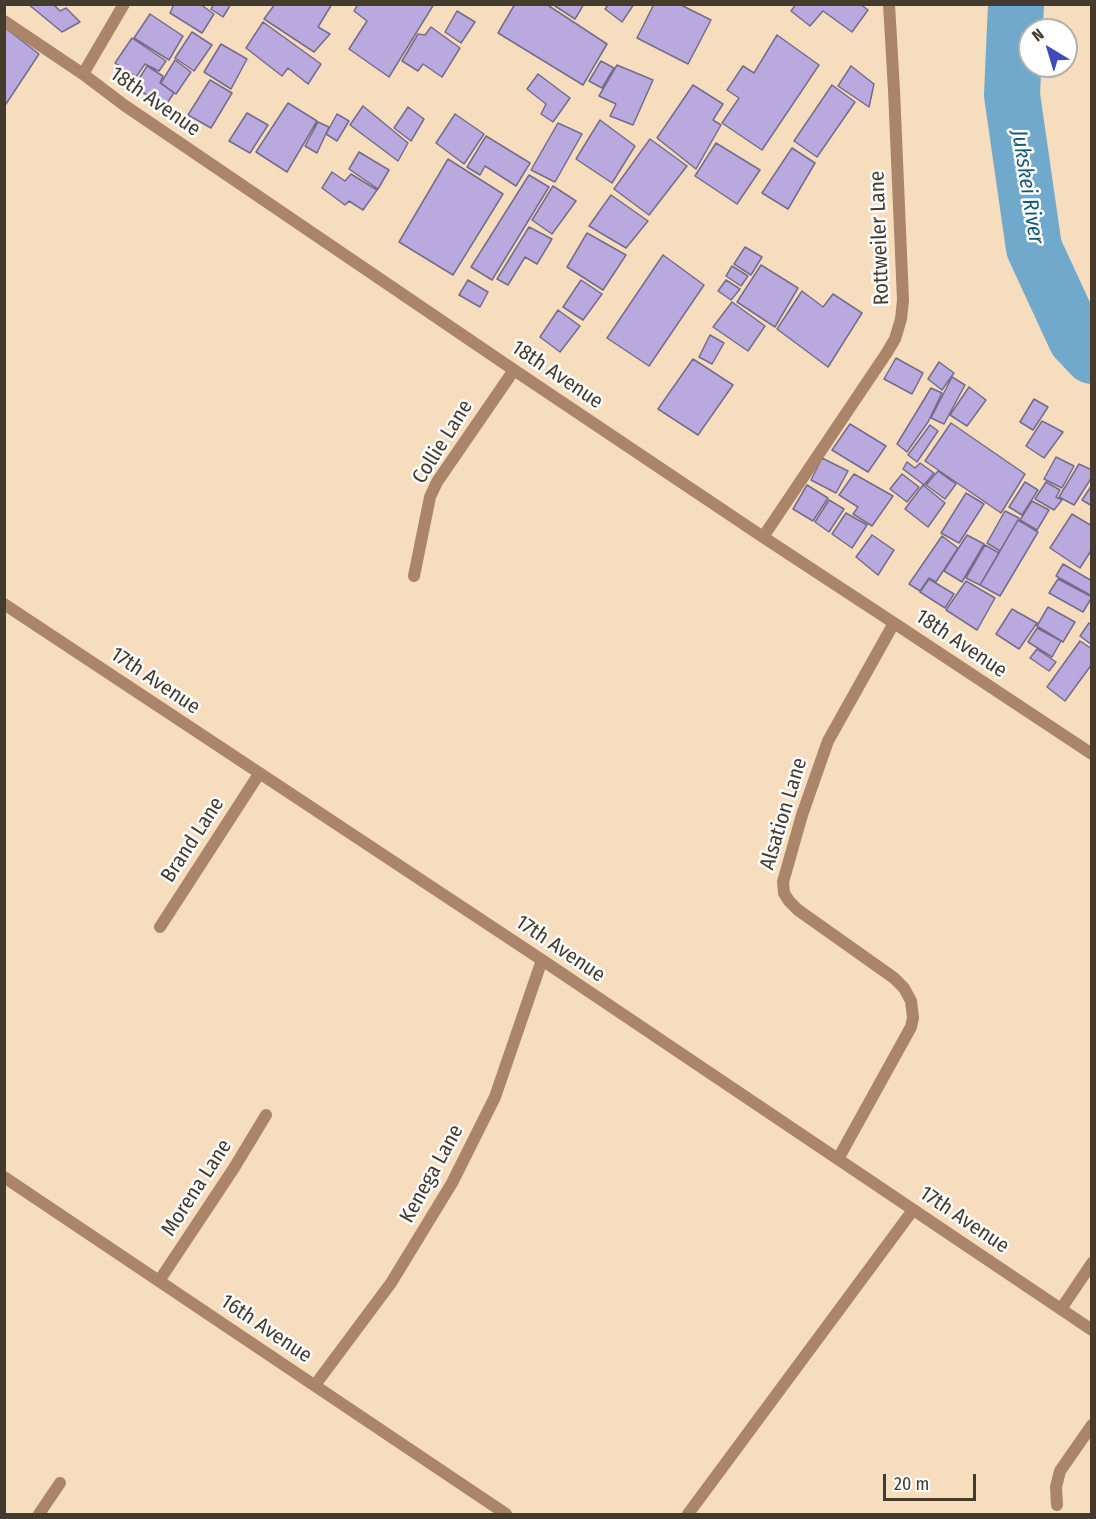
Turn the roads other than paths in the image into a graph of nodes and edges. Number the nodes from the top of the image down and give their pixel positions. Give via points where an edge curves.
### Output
1 (124, 4) edge
2 (889, 4) edge
3 (4, 21) edge
4 (83, 74) junction
5 (514, 370) junction
6 (763, 537) junction
7 (414, 576) dead end
8 (4, 604) edge
9 (894, 622) junction
10 (1092, 754) edge
11 (259, 774) junction
12 (160, 927) dead end
13 (542, 960) junction
14 (266, 1115) dead end
15 (838, 1159) junction
16 (4, 1178) edge
17 (913, 1210) junction
18 (1092, 1263) edge
19 (159, 1281) junction
20 (1060, 1309) junction
21 (1092, 1330) edge
22 (315, 1385) junction
23 (1092, 1425) edge
24 (60, 1483) dead end
25 (1057, 1504) dead end
26 (39, 1515) edge
27 (506, 1515) edge
28 (688, 1515) edge

1 - 4 street
2 - 6 street, Rottweiler Lane via 901,319 886,354
3 - 4 street, 18th Avenue
4 - 5 street, 18th Avenue
5 - 6 street, 18th Avenue
5 - 7 street, Collie Lane via 437,482 430,497
6 - 9 street, 18th Avenue
8 - 11 street, 17th Avenue
9 - 10 street, 18th Avenue
9 - 15 street, Alsation Lane via 828,741 783,882 784,893 798,910 894,978 904,988 913,1010 910,1027
11 - 12 street, Brand Lane
11 - 13 street, 17th Avenue
13 - 15 street, 17th Avenue
13 - 22 street, Kenega Lane via 495,1097 452,1183 391,1283
14 - 19 street, Morena Lane
15 - 17 street, 17th Avenue
16 - 19 street, 16th Avenue
17 - 20 street, 17th Avenue
17 - 28 street
18 - 20 street
19 - 22 street, 16th Avenue
20 - 21 street, 17th Avenue
22 - 27 street, 16th Avenue
23 - 25 street via 1060,1471
24 - 26 street

